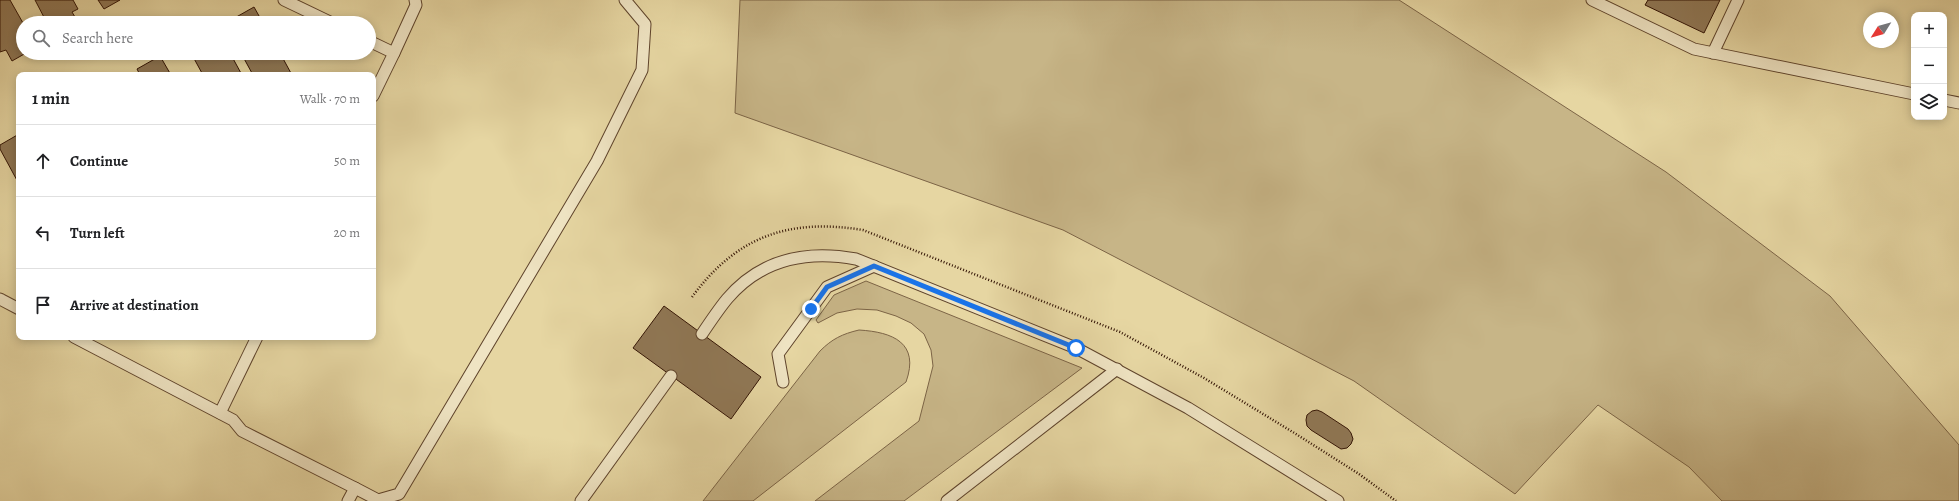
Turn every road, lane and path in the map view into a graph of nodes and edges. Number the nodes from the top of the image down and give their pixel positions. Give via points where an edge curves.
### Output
1 (284, 0) edge
2 (415, 0) edge
3 (625, 0) edge
4 (1592, 0) edge
5 (1738, 0) edge
6 (317, 16) edge
7 (376, 44) edge
8 (394, 53) junction
9 (1714, 53) junction
10 (376, 90) edge
11 (1911, 93) edge
12 (1947, 101) edge
13 (1959, 103) edge
14 (874, 266) junction
15 (0, 299) edge
16 (16, 307) edge
17 (702, 334) dead end
18 (80, 340) edge
19 (256, 340) edge
20 (1117, 369) junction
21 (671, 376) dead end
22 (783, 382) dead end
23 (220, 413) junction
24 (355, 488) junction
25 (348, 501) edge
26 (581, 501) edge
27 (947, 501) edge
28 (1338, 501) edge

1 - 6 lane
2 - 8 lane via 416,5
3 - 24 lane via 645,24 642,70 597,161 398,494 378,500
4 - 9 lane via 1694,49
5 - 9 lane
7 - 8 lane
8 - 10 lane
9 - 11 lane
12 - 13 lane
14 - 17 lane via 856,259 829,255 776,263 742,284 728,298
14 - 20 lane via 1076,348
14 - 22 lane via 827,287 778,354
15 - 16 lane
18 - 23 lane
19 - 23 lane
20 - 27 lane
20 - 28 lane via 1188,408
21 - 26 lane
23 - 24 lane via 233,420 242,432
24 - 25 lane

